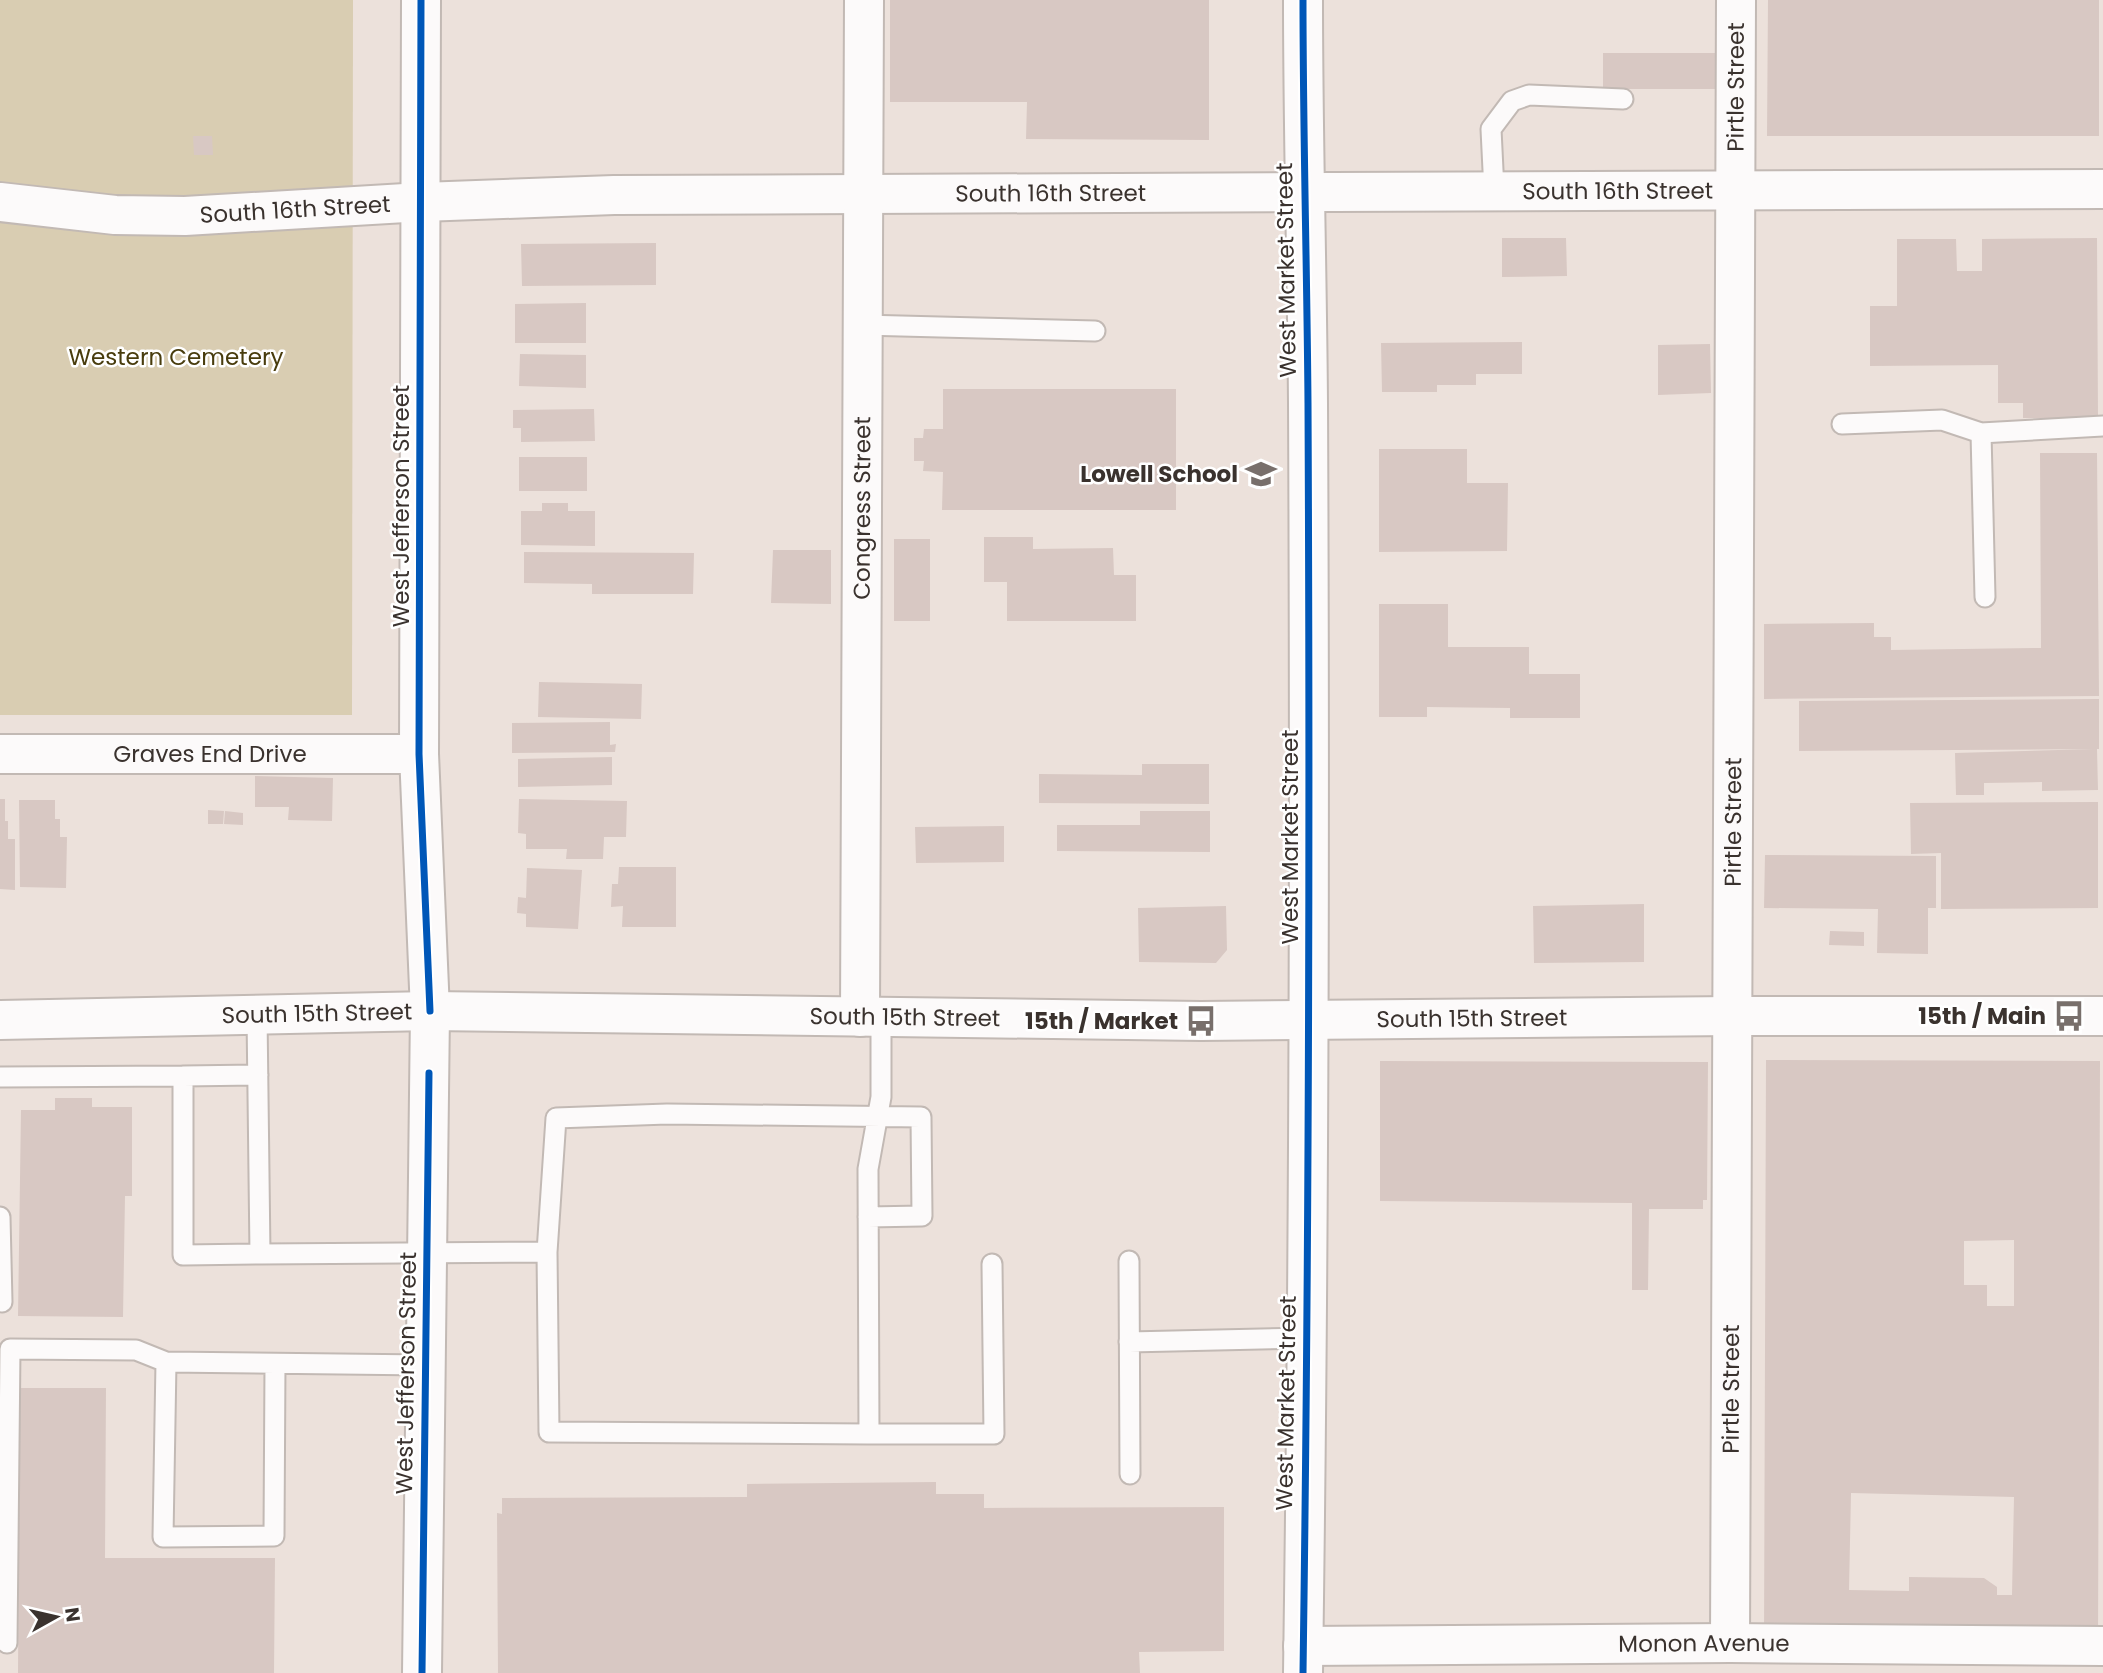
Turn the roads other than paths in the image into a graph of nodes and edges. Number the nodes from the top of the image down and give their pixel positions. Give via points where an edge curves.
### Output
1 (421, 0) edge
2 (864, 0) edge
3 (1303, 0) edge
4 (1736, 0) edge
5 (1623, 99) dead end
6 (2103, 189) edge
7 (1494, 191) junction
8 (1735, 191) junction
9 (1305, 192) junction
10 (863, 194) junction
11 (0, 202) edge
12 (422, 202) junction
13 (862, 325) junction
14 (1095, 331) dead end
15 (1842, 424) dead end
16 (2103, 426) edge
17 (1981, 433) junction
18 (1985, 597) dead end
19 (0, 754) edge
20 (419, 754) junction
21 (430, 1011) junction
22 (257, 1015) junction
23 (1732, 1016) junction
24 (2103, 1016) edge
25 (871, 1017) junction
26 (0, 1020) edge
27 (1310, 1021) junction
28 (258, 1075) junction
29 (183, 1076) junction
30 (0, 1077) edge
31 (877, 1118) junction
32 (0, 1217) edge
33 (868, 1217) junction
34 (427, 1252) junction
35 (547, 1252) junction
36 (260, 1254) junction
37 (1129, 1261) dead end
38 (992, 1264) dead end
39 (2, 1302) dead end
40 (1306, 1338) junction
41 (1129, 1342) junction
42 (166, 1362) junction
43 (275, 1364) junction
44 (426, 1365) junction
45 (869, 1434) junction
46 (1130, 1474) dead end
47 (7, 1643) dead end
48 (1730, 1643) junction
49 (2103, 1646) edge
50 (1303, 1659) edge
51 (422, 1673) edge

1 - 12 street, West Jefferson Street
2 - 10 street, Congress Street
3 - 9 street, West Market Street
4 - 8 street, Pirtle Street
5 - 7 lane via 1529,96 1513,101 1491,129
6 - 8 street, South 16th Street
7 - 8 street, South 16th Street
7 - 9 street, South 16th Street
8 - 23 street, Pirtle Street
9 - 10 street, South 16th Street
9 - 27 street, West Market Street
10 - 12 street, South 16th Street via 614,195
10 - 13 street, Congress Street
11 - 12 street, South 16th Street via 115,215 185,216
12 - 20 street, West Jefferson Street
13 - 14 lane
13 - 25 street, Congress Street
15 - 17 lane via 1942,420
16 - 17 lane
17 - 18 lane
19 - 20 street, Graves End Drive
20 - 21 street, West Jefferson Street
21 - 22 street, South 15th Street
21 - 25 street, South 15th Street
21 - 34 street, West Jefferson Street
22 - 26 street, South 15th Street
22 - 28 lane
23 - 24 street, South 15th Street
23 - 27 street, South 15th Street
23 - 48 street, Pirtle Street
25 - 27 street, South 15th Street
25 - 31 lane via 881,1097
27 - 40 street, West Market Street
28 - 29 lane
28 - 36 lane
29 - 30 lane
29 - 36 lane via 183,1255
31 - 33 lane via 868,1168
31 - 33 lane via 921,1117 922,1216
31 - 35 lane via 667,1114 556,1118
32 - 39 lane
33 - 45 lane
34 - 35 lane
34 - 36 lane
34 - 44 street, West Jefferson Street
35 - 45 lane via 549,1432
37 - 41 lane
38 - 45 lane via 994,1434
40 - 41 lane
40 - 50 street, West Market Street
41 - 46 lane
42 - 43 lane
42 - 43 lane via 163,1537 274,1536
42 - 47 lane via 136,1350 10,1349
43 - 44 lane
44 - 51 street, West Jefferson Street
48 - 49 street, Monon Avenue
48 - 50 street, Monon Avenue

